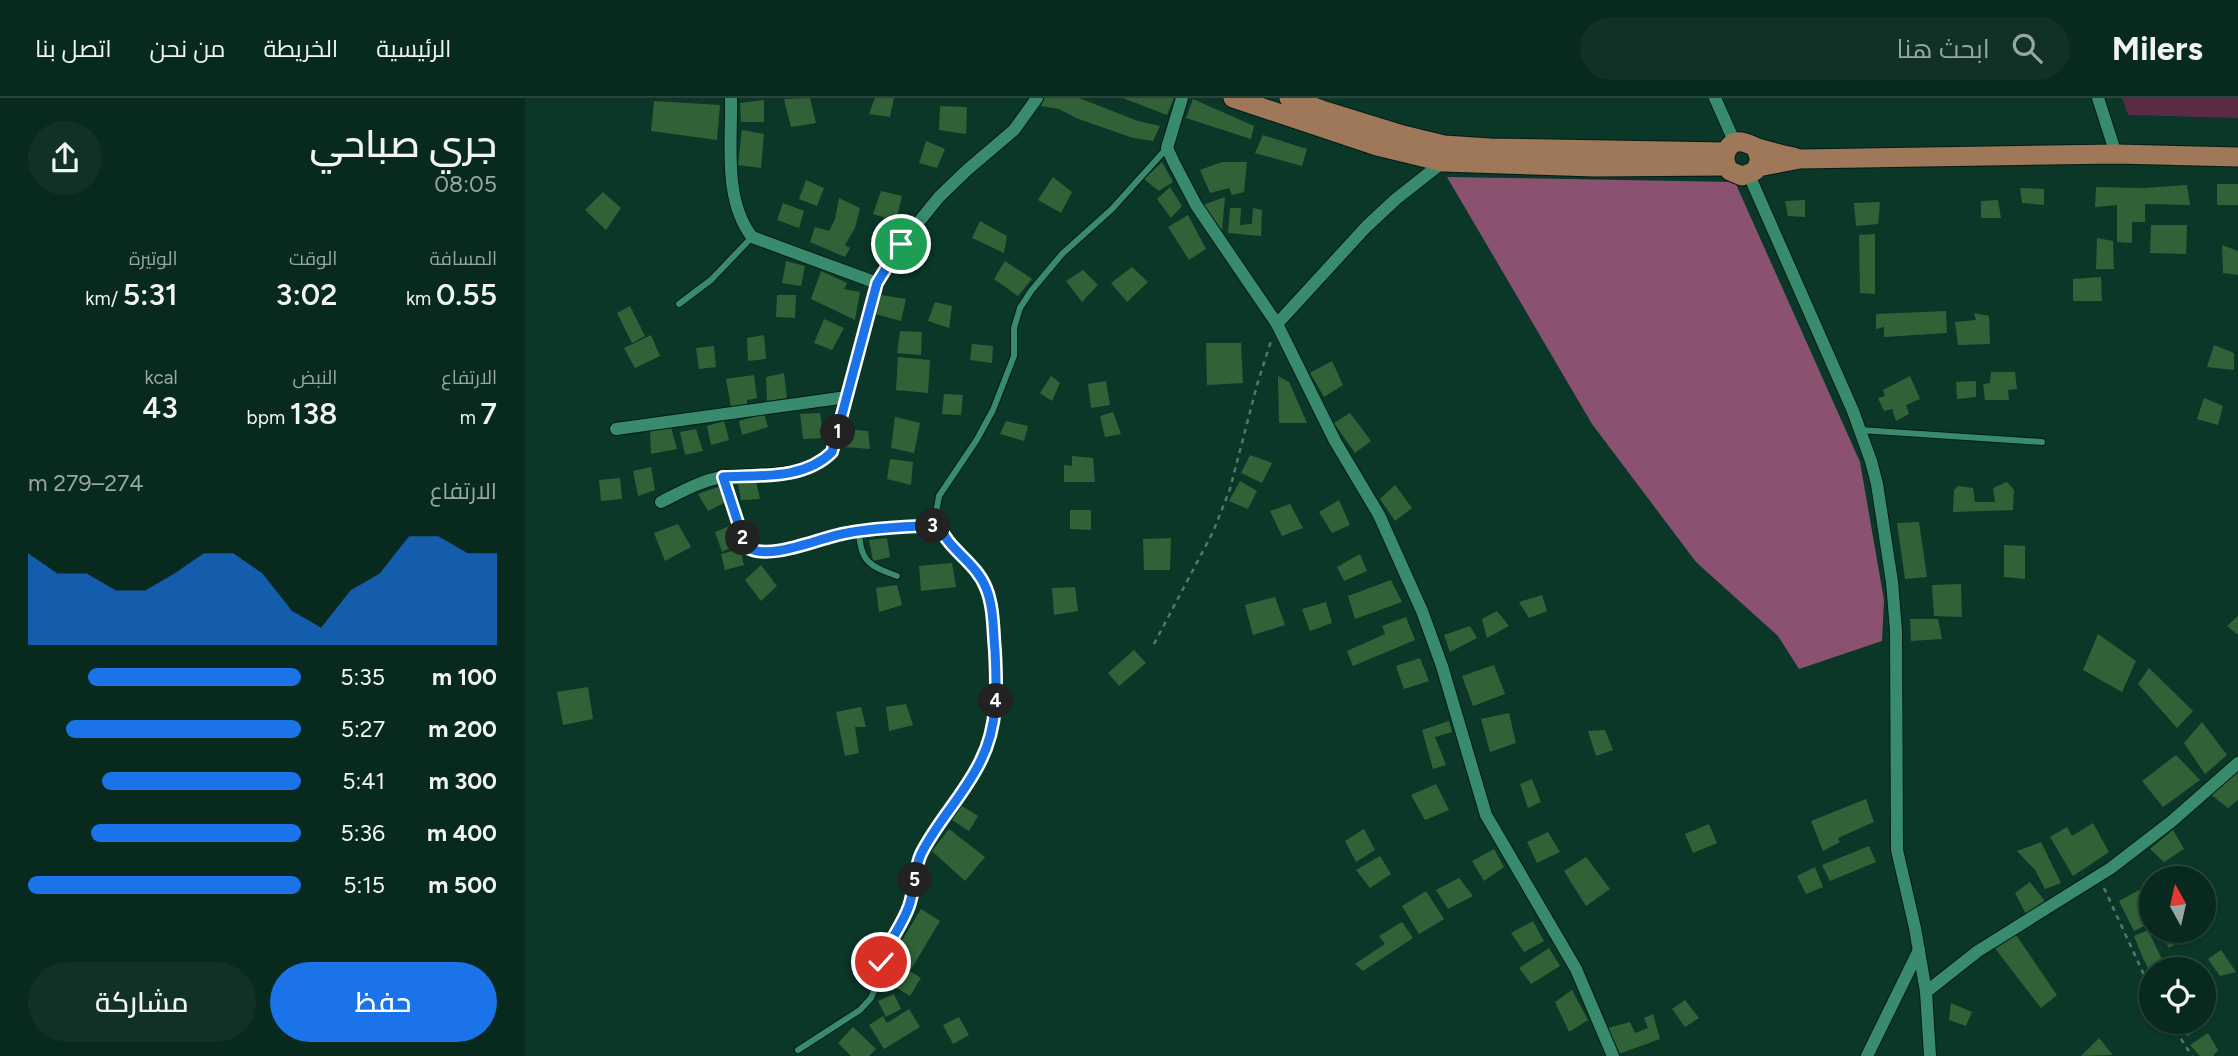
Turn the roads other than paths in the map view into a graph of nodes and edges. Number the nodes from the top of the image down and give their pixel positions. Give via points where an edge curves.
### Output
1 (731, 98) edge
2 (1037, 98) edge
3 (1182, 98) edge
4 (1233, 98) edge
5 (1289, 98) edge
6 (1715, 98) edge
7 (2098, 98) edge
8 (1167, 148) junction
9 (1729, 153) junction
10 (2116, 154) junction
11 (2238, 157) edge
12 (1443, 162) junction
13 (1755, 163) junction
14 (752, 237) junction
15 (877, 283) junction
16 (679, 304) dead end
17 (1277, 324) junction
18 (847, 397) junction
19 (616, 429) dead end
20 (1860, 430) junction
21 (2042, 442) dead end
22 (723, 477) junction
23 (661, 502) dead end
24 (939, 525) junction
25 (859, 531) junction
26 (897, 576) dead end
27 (2238, 763) edge
28 (1919, 950) junction
29 (1926, 992) junction
30 (798, 1050) dead end
31 (1613, 1056) edge
32 (1867, 1056) edge
33 (1930, 1056) edge

1 - 14 street via 733,188 744,227
2 - 15 street via 1014,130 939,197
3 - 8 street
4 - 12 highway via 1365,142
5 - 9 highway via 1444,145
6 - 9 street
7 - 10 street
8 - 17 street via 1196,205
8 - 24 lane via 1112,209 1062,254 1020,308 1014,356 993,410 939,496
9 - 12 highway via 1595,167
9 - 13 highway via 1747,142
9 - 13 highway via 1736,175
10 - 11 highway
10 - 13 highway
12 - 17 street via 1366,226
13 - 20 street
14 - 15 street
14 - 16 lane via 712,280
15 - 18 street
17 - 31 street via 1396,550 1442,666 1486,816 1576,969
18 - 19 street
18 - 22 street via 832,452 817,464 777,474
20 - 21 lane
20 - 28 street via 1877,484 1892,582 1897,850
22 - 23 street
22 - 25 lane via 746,547 753,552
24 - 25 lane
24 - 30 lane via 978,573 991,605 997,689 989,743 919,858 911,901 886,948 871,998
25 - 26 lane via 867,563
27 - 29 street via 2172,821 2098,876 1978,951
28 - 29 street
28 - 32 street
29 - 33 street

